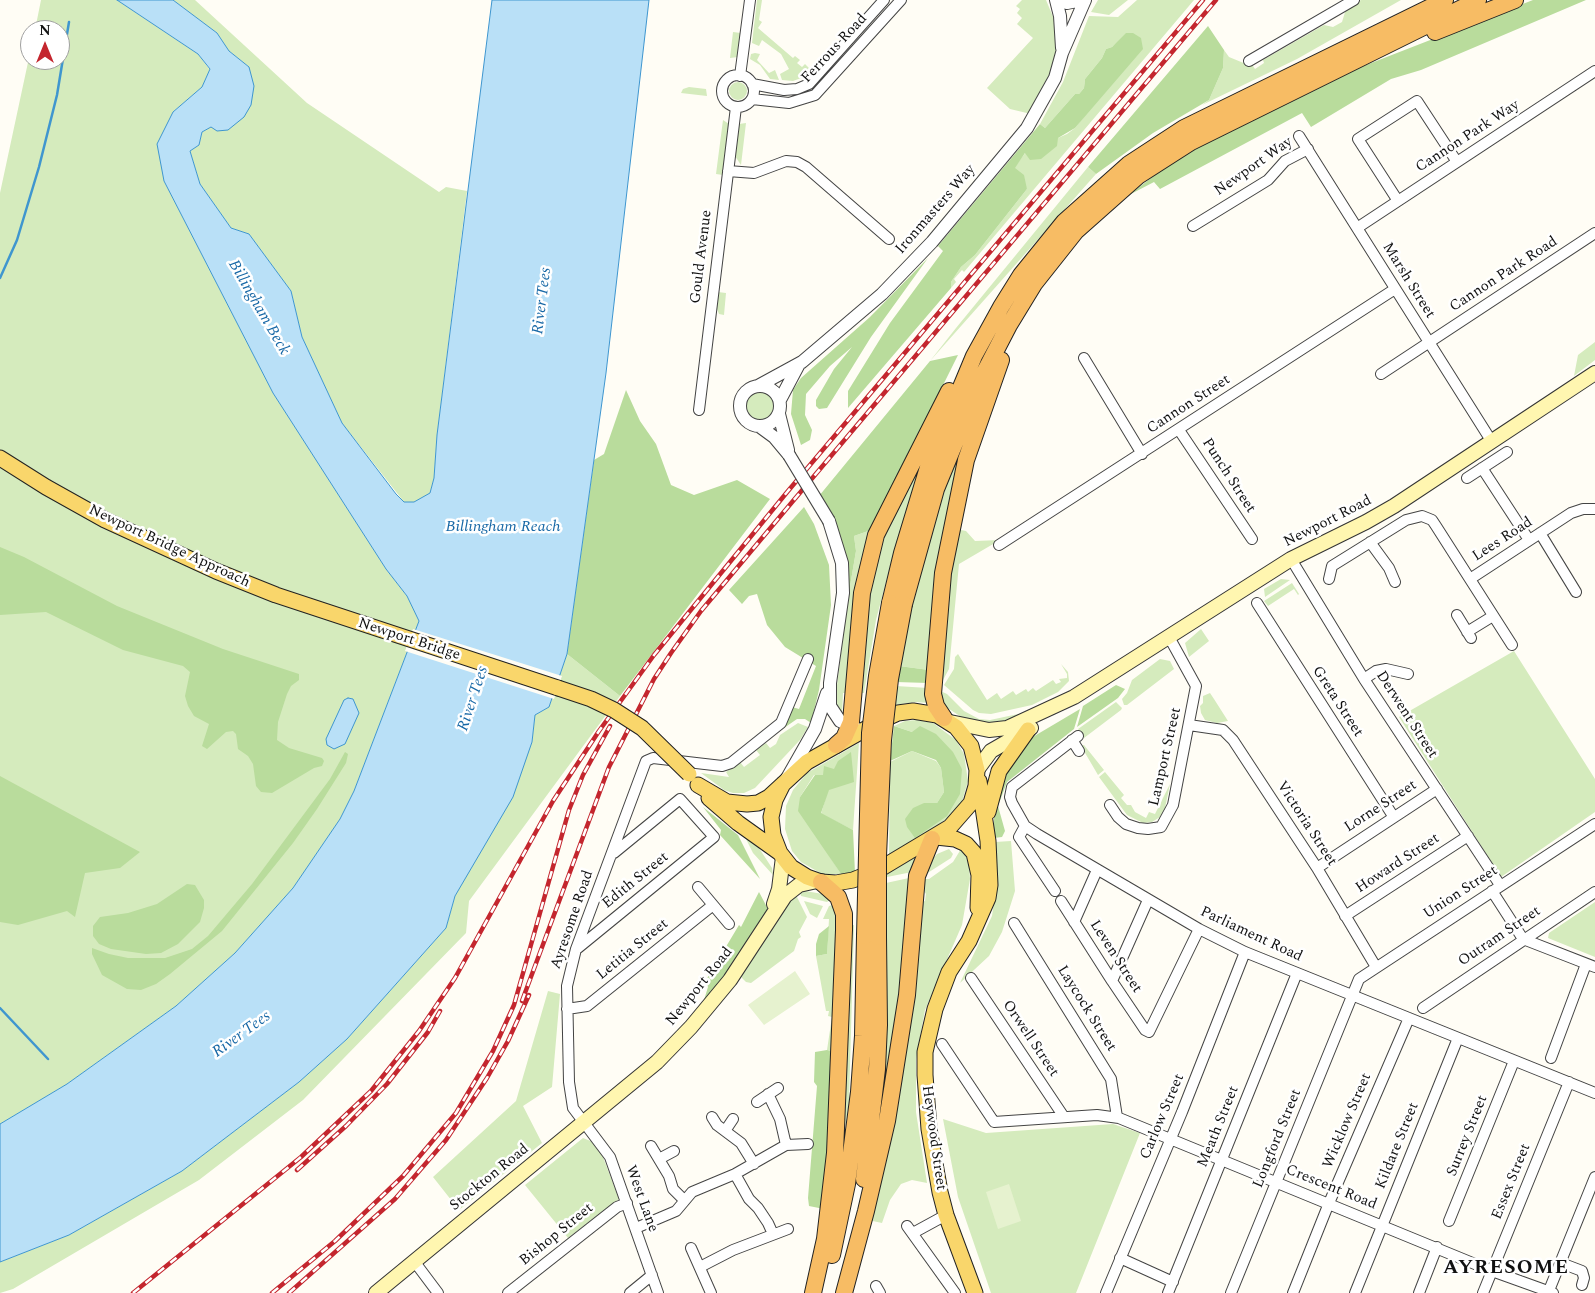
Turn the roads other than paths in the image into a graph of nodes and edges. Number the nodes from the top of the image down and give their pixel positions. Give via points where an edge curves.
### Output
1 (750, 0) edge
2 (884, 0) edge
3 (901, 0) edge
4 (1057, 0) edge
5 (1083, 0) edge
6 (1354, 0) edge
7 (1421, 0) edge
8 (1445, 0) edge
9 (1478, 0) edge
10 (1515, 0) edge
11 (1062, 54) junction
12 (1249, 62) dead end
13 (1320, 69) junction
14 (1595, 71) edge
15 (740, 76) junction
16 (752, 84) junction
17 (752, 99) junction
18 (736, 107) junction
19 (1299, 136) dead end
20 (1308, 149) junction
21 (1457, 162) junction
22 (728, 171) junction
23 (1398, 201) junction
24 (1193, 226) dead end
25 (1357, 228) junction
26 (1595, 233) edge
27 (889, 240) dead end
28 (1055, 256) junction
29 (1395, 289) junction
30 (1000, 307) junction
31 (1428, 343) junction
32 (1084, 358) dead end
33 (802, 362) junction
34 (1595, 373) edge
35 (1381, 374) dead end
36 (758, 386) junction
37 (780, 400) junction
38 (699, 410) dead end
39 (778, 414) junction
40 (759, 426) junction
41 (1180, 430) junction
42 (1492, 442) junction
43 (1507, 452) dead end
44 (1142, 454) junction
45 (789, 455) junction
46 (0, 458) edge
47 (1482, 468) junction
48 (1467, 478) dead end
49 (1595, 510) edge
50 (1540, 533) junction
51 (1252, 539) dead end
52 (1529, 540) junction
53 (1370, 542) junction
54 (999, 545) dead end
55 (1291, 559) junction
56 (1330, 579) dead end
57 (1470, 579) junction
58 (1395, 582) dead end
59 (1576, 592) dead end
60 (1257, 603) dead end
61 (897, 604) junction
62 (1457, 614) dead end
63 (1493, 616) junction
64 (346, 619) joint
65 (1169, 637) junction
66 (1512, 645) dead end
67 (808, 659) dead end
68 (1408, 674) dead end
69 (1364, 679) junction
70 (830, 683) junction
71 (1074, 697) junction
72 (947, 720) junction
73 (1189, 725) junction
74 (856, 729) junction
75 (1028, 730) junction
76 (836, 745) joint
77 (1079, 750) dead end
78 (978, 772) junction
79 (693, 780) junction
80 (784, 783) junction
81 (1437, 789) junction
82 (1110, 805) dead end
83 (1393, 816) junction
84 (986, 821) junction
85 (1595, 824) edge
86 (1025, 826) junction
87 (1468, 836) junction
88 (934, 838) junction
89 (613, 854) junction
90 (781, 855) junction
91 (1317, 868) junction
92 (1097, 870) junction
93 (819, 882) junction
94 (698, 887) dead end
95 (1496, 888) junction
96 (1055, 891) dead end
97 (1595, 892) edge
98 (1061, 900) dead end
99 (1148, 900) junction
100 (713, 905) junction
101 (1345, 916) junction
102 (770, 917) junction
103 (1074, 922) junction
104 (1014, 923) dead end
105 (729, 924) dead end
106 (975, 928) junction
107 (1198, 929) junction
108 (872, 937) junction
109 (1523, 939) junction
110 (576, 949) junction
111 (1245, 952) junction
112 (1590, 965) edge
113 (1376, 967) junction
114 (1298, 974) junction
115 (971, 978) dead end
116 (1112, 981) junction
117 (1352, 995) junction
118 (1423, 1008) dead end
119 (567, 1009) junction
120 (1409, 1018) junction
121 (1458, 1038) junction
122 (942, 1044) dead end
123 (1551, 1058) dead end
124 (1514, 1061) junction
125 (1569, 1082) junction
126 (778, 1088) dead end
127 (624, 1089) joint
128 (1595, 1093) edge
129 (768, 1094) junction
130 (757, 1102) dead end
131 (712, 1117) dead end
132 (1064, 1117) junction
133 (1117, 1117) junction
134 (733, 1119) dead end
135 (584, 1122) junction
136 (725, 1131) junction
137 (1170, 1140) junction
138 (808, 1144) dead end
139 (786, 1145) junction
140 (651, 1146) dead end
141 (674, 1151) dead end
142 (660, 1159) junction
143 (1222, 1160) junction
144 (754, 1164) junction
145 (735, 1174) junction
146 (1595, 1177) edge
147 (1276, 1182) junction
148 (684, 1200) junction
149 (627, 1203) junction
150 (1329, 1203) junction
151 (946, 1216) junction
152 (1449, 1222) dead end
153 (1382, 1224) junction
154 (636, 1228) junction
155 (788, 1229) dead end
156 (773, 1234) junction
157 (1437, 1247) junction
158 (691, 1248) dead end
159 (1120, 1258) junction
160 (414, 1261) junction
161 (1561, 1263) junction
162 (700, 1267) junction
163 (1492, 1271) junction
164 (652, 1275) junction
165 (1173, 1282) junction
166 (1582, 1284) dead end
167 (1550, 1292) edge
168 (376, 1293) edge
169 (438, 1293) edge
170 (508, 1293) edge
171 (630, 1293) edge
172 (658, 1293) edge
173 (710, 1293) edge
174 (812, 1293) edge
175 (821, 1293) edge
176 (838, 1293) edge
177 (844, 1293) edge
178 (955, 1293) edge
179 (975, 1293) edge
180 (1106, 1293) edge
181 (1168, 1293) edge
182 (1230, 1293) edge
183 (1293, 1293) edge
184 (1355, 1293) edge
185 (1419, 1293) edge
186 (1483, 1293) edge

1 - 15 street
2 - 16 street, Ferrous Road via 809,84 784,90
3 - 17 street, Ferrous Road via 814,95 789,103
4 - 5 street via 1067,3
4 - 11 street
5 - 11 street
6 - 12 street
7 - 13 highway
8 - 13 highway
9 - 13 highway
10 - 13 highway
11 - 33 street, Ironmasters Way via 1055,78 1027,128 932,242 882,294
13 - 28 highway via 1138,176 1095,212
13 - 30 highway via 1192,124 1129,164 1064,222
14 - 21 street, Cannon Park Way
15 - 16 street
15 - 18 street via 729,78 723,88 725,100
16 - 17 street
17 - 18 street
18 - 22 street, Gould Avenue
19 - 20 street, Marsh Street
20 - 24 street, Newport Way via 1285,161 1268,180
20 - 25 street, Marsh Street
21 - 23 street, Cannon Park Way
21 - 23 street via 1417,101 1358,139
22 - 27 street via 754,173 786,161 797,162
22 - 38 street, Gould Avenue
23 - 25 street, Cannon Park Way
25 - 29 street, Marsh Street
26 - 31 street, Cannon Park Road
28 - 61 highway via 1008,325 966,410
28 - 72 highway via 1010,340 966,460 943,573 933,687 934,700
29 - 31 street, Marsh Street
29 - 41 street, Cannon Street
30 - 61 highway via 974,356 929,464 902,553
30 - 74 highway via 982,328 876,535 862,593
31 - 35 street, Cannon Park Road
31 - 42 street, Marsh Street
32 - 44 street
33 - 36 street, Ironmasters Way
33 - 37 street, Ironmasters Way
34 - 42 main road, Newport Road
36 - 37 street via 772,389
36 - 40 street, Ironmasters Way via 745,393 740,407 747,420
37 - 39 street, Ironmasters Way
39 - 40 street via 771,422
39 - 45 street, Ironmasters Way
40 - 45 street, Ironmasters Way via 774,437
41 - 44 street, Cannon Street
41 - 51 street, Punch Street
42 - 55 main road, Newport Road via 1366,522
43 - 47 street
44 - 54 street, Cannon Street
45 - 70 street, Ironmasters Way, bridge via 829,521 842,563 843,593
46 - 64 main road, Newport Bridge Approach via 46,487 167,550 276,596
47 - 48 street
47 - 52 street
49 - 50 street, Lees Road via 1571,512
50 - 52 street, Lees Road
50 - 59 street
52 - 57 street, Lees Road
53 - 56 street, Lees Road via 1332,566
53 - 57 street, Lees Road via 1406,520 1422,516 1432,520
53 - 58 street
55 - 65 main road, Newport Road
55 - 69 street, Derwent Street
57 - 63 street
60 - 83 street, Greta Street
61 - 108 highway, bridge via 877,676 870,733
62 - 63 street via 1469,635
63 - 66 street
64 - 79 main road, Newport Bridge, bridge via 558,688 614,710 642,728
65 - 71 main road, Newport Road
65 - 73 street, Lamport Street via 1196,686
67 - 89 street, Ayresome Road via 781,723 731,763 722,766 653,758 646,761
68 - 69 street via 1386,669
69 - 81 street, Derwent Street
70 - 74 street via 833,713 840,722
70 - 80 street via 815,729
71 - 72 main road, Newport Road via 1006,728 989,730
71 - 75 main road, Newport Road
72 - 74 main road via 930,713 906,712
72 - 78 main road, Heywood Street via 967,739
73 - 82 street, Lamport Street via 1173,805 1161,827 1138,828 1126,824
73 - 91 street, Victoria Street via 1223,730 1233,740
74 - 76 highway
75 - 78 main road, Newport Road via 991,751
75 - 84 main road via 999,771
76 - 80 main road via 807,762
77 - 86 street via 1075,738 1012,788 1010,797
78 - 84 main road, Heywood Street
78 - 88 main road via 975,793 967,809
79 - 80 main road via 727,802 747,804 769,797
79 - 90 main road via 722,811
80 - 90 main road via 771,817 773,835
81 - 83 street, Lorne Street
81 - 87 street, Derwent Street
83 - 91 street, Lorne Street
84 - 106 main road, Heywood Street via 990,885
85 - 95 street, Union Street
86 - 92 street, Parliament Road
86 - 96 street via 1019,837
87 - 95 street, Derwent Street
87 - 101 street, Howard Street
88 - 93 main road via 854,880
88 - 106 main road, Heywood Street via 955,839 966,844 977,858 980,875
88 - 177 highway via 917,876 907,995 887,1121
89 - 110 street, Ayresome Road
89 - 110 street, Edith Street via 680,799 714,836
90 - 93 main road via 800,874
90 - 102 main road, Newport Road via 779,889
91 - 101 street, Victoria Street
92 - 99 street, Parliament Road
92 - 103 street
93 - 102 main road, Newport Road via 799,885 790,891
93 - 174 highway via 833,891 842,905 844,930 835,1152 827,1225
94 - 100 street
95 - 109 street, Derwent Street
95 - 113 street, Union Street
97 - 109 street, Outram Street
98 - 103 street, Leven Street
99 - 107 street, Parliament Road
99 - 116 street
100 - 105 street
100 - 119 street, Letitia Street via 587,1006
101 - 113 street, Victoria Street
102 - 127 main road, Newport Road via 730,980 703,1014 657,1062
103 - 116 street, Leven Street
104 - 133 street, Laycock Street via 1111,1079
106 - 151 main road, Heywood Street via 941,991 926,1052 929,1129
107 - 111 street, Parliament Road
107 - 116 street, Leven Street via 1149,1032
108 - 175 highway via 859,1092 843,1204
108 - 176 highway via 879,1025 872,1117 859,1207
109 - 112 street
109 - 118 street, Outram Street
110 - 119 street, Ayresome Road via 567,986
111 - 114 street, Parliament Road
111 - 137 street, Carlow Street
112 - 123 street
113 - 117 street, Union Street via 1359,980
114 - 117 street, Parliament Road
114 - 143 street, Meath Street
115 - 132 street, Orwell Street
117 - 120 street, Parliament Road
117 - 147 street, Longford Street
119 - 135 street, Ayresome Road via 572,1108
120 - 121 street, Parliament Road
120 - 150 street, Wicklow Street
121 - 124 street, Parliament Road
121 - 153 street, Kildare Street
122 - 132 street, Crescent Road via 994,1122
124 - 125 street, Parliament Road
124 - 152 street, Surrey Street
125 - 128 street, Parliament Road
125 - 163 street, Essex Street
126 - 129 street
127 - 135 main road, Stockton Road
129 - 130 street
129 - 139 street via 780,1119
131 - 136 street
132 - 133 street, Crescent Road
133 - 137 street, Crescent Road
134 - 136 street
135 - 149 street, West Lane via 610,1157
135 - 160 main road, Stockton Road
136 - 144 street via 741,1143
137 - 143 street, Crescent Road
137 - 159 street, Carlow Street
138 - 139 street
139 - 144 street
140 - 142 street
141 - 142 street
142 - 148 street via 673,1189
143 - 147 street, Crescent Road
143 - 165 street, Meath Street
144 - 145 street
145 - 148 street via 692,1192
145 - 156 street
146 - 161 street
147 - 150 street, Crescent Road
147 - 182 street, Longford Street
148 - 154 street via 676,1211
149 - 154 street, West Lane
149 - 170 street, Bishop Street via 616,1207
150 - 153 street, Crescent Road
150 - 183 street, Wicklow Street
151 - 178 street via 910,1230
151 - 179 main road, Heywood Street
153 - 157 street, Crescent Road
153 - 184 street, Kildare Street
154 - 164 street, West Lane
155 - 156 street
156 - 162 street
157 - 163 street, Crescent Road
157 - 185 street
158 - 162 street
159 - 165 street
159 - 180 street, Carlow Street
160 - 168 main road, Stockton Road
160 - 169 street
161 - 166 street via 1582,1271
161 - 167 street
162 - 173 street
163 - 167 street, Crescent Road
163 - 186 street, Essex Street
164 - 171 street
164 - 172 street, West Lane
165 - 181 street, Meath Street

